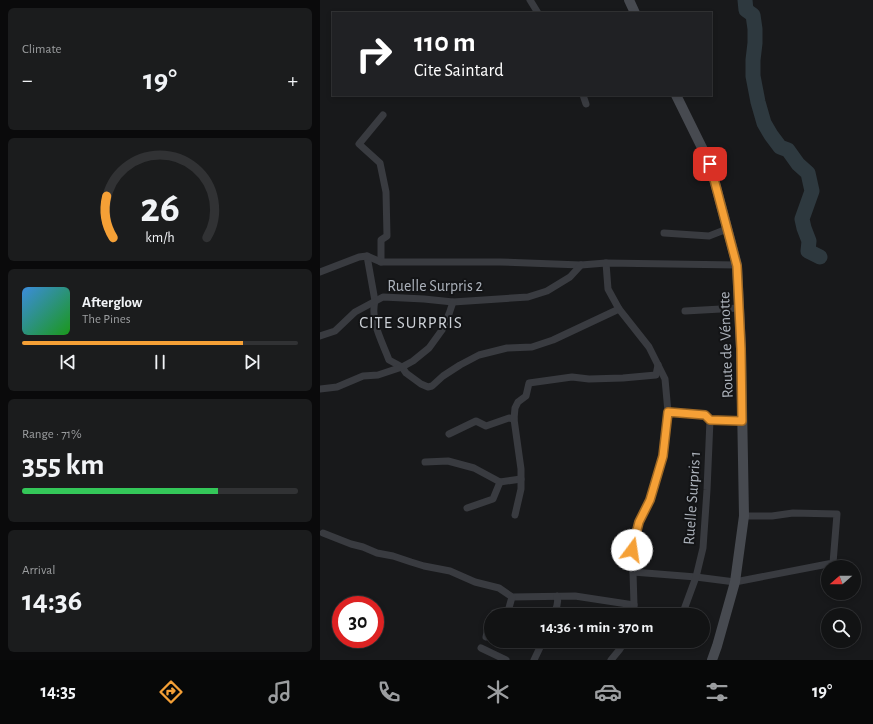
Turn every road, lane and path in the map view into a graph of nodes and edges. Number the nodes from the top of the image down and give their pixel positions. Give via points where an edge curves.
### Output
1 (530, 0) edge
2 (629, 0) edge
3 (537, 12) edge
4 (635, 12) edge
5 (583, 96) edge
6 (676, 96) edge
7 (586, 104) dead end
8 (383, 115) dead end
9 (727, 229) junction
10 (664, 233) dead end
11 (367, 256) junction
12 (381, 262) junction
13 (606, 263) junction
14 (581, 265) junction
15 (737, 266) junction
16 (320, 272) edge
17 (375, 301) junction
18 (453, 302) junction
19 (739, 308) junction
20 (619, 309) junction
21 (685, 311) dead end
22 (320, 336) edge
23 (658, 365) junction
24 (402, 366) junction
25 (320, 389) edge
26 (668, 412) junction
27 (514, 419) junction
28 (710, 420) junction
29 (742, 421) junction
30 (449, 434) dead end
31 (425, 462) dead end
32 (521, 479) junction
33 (500, 482) junction
34 (468, 508) dead end
35 (515, 515) dead end
36 (744, 516) junction
37 (323, 533) dead end
38 (633, 572) junction
39 (696, 577) junction
40 (735, 582) junction
41 (557, 596) junction
42 (512, 597) junction
43 (634, 605) joint
44 (509, 608) edge
45 (556, 608) edge
46 (685, 608) edge
47 (481, 648) dead end
48 (540, 648) edge
49 (621, 648) edge
50 (506, 660) edge
51 (534, 660) edge
52 (611, 660) edge
53 (712, 660) edge

1 - 3 street
2 - 4 street
5 - 7 street
6 - 9 street, Route de Vénotte via 710,164
8 - 12 street via 359,144 380,163 386,192 387,236 381,240
9 - 10 street via 709,236
9 - 15 street, Route de Vénotte
11 - 12 street
11 - 16 street
11 - 17 street
12 - 14 street, Ruelle Surpris 2
13 - 14 street, Ruelle Surpris 2
13 - 15 street, Ruelle Surpris 2
13 - 20 street via 608,289
14 - 18 street, Ruelle Surpris 2 via 570,277 547,291 528,297
15 - 19 street, Route de Vénotte
17 - 18 street, Ruelle Surpris 2 via 383,297
17 - 22 street, Ruelle Surpris 2 via 355,312 335,331
17 - 24 street via 374,323 389,360
18 - 24 street via 442,330 429,348
19 - 21 street
19 - 29 street, Route de Vénotte
20 - 23 street via 649,347
20 - 24 street via 532,347 507,348 479,355 443,376 432,386 421,384 406,373
23 - 26 street via 666,379
23 - 27 street via 656,375 596,379 572,377 529,383 526,396 515,408
24 - 25 street via 378,375 363,376 337,387
26 - 28 street via 705,415
26 - 38 street via 663,456 650,500 639,522 634,540 630,559
27 - 30 street via 508,418 486,426 476,421
27 - 32 street via 522,469
28 - 29 street
28 - 39 street, Ruelle Surpris 1 via 703,548
29 - 36 street, Route de Vénotte
31 - 33 street via 448,462 474,468
32 - 33 street
32 - 35 street
33 - 34 street via 493,499
36 - 40 street, Route de Vénotte
36 - 40 street via 837,514 833,563
37 - 42 street via 377,553 450,571 475,582 499,588
38 - 39 street
38 - 43 street
39 - 40 street
39 - 46 street, Ruelle Surpris 1
40 - 53 street, Route de Vénotte
41 - 42 street
41 - 43 street via 575,596
41 - 45 street
42 - 44 street
47 - 50 street
48 - 51 street
49 - 52 street

